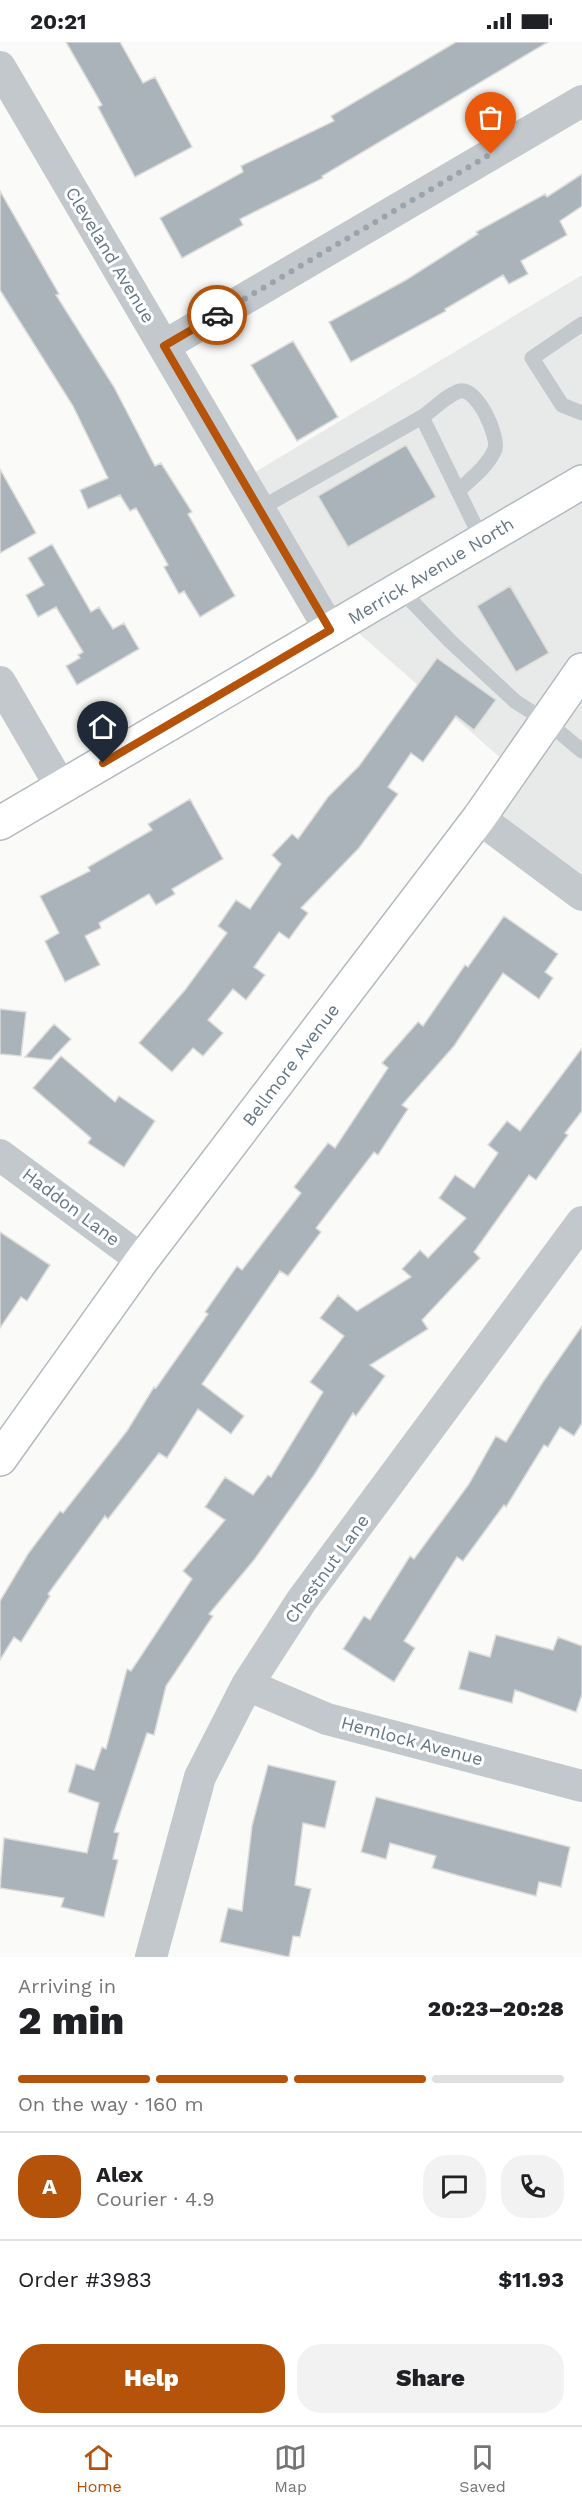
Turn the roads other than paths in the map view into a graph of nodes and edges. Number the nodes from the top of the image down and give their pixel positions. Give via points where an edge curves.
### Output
1 (0, 67) edge
2 (582, 101) edge
3 (582, 324) edge
4 (164, 346) junction
5 (582, 413) edge
6 (422, 417) junction
7 (582, 482) edge
8 (459, 490) junction
9 (261, 508) junction
10 (482, 540) junction
11 (400, 589) junction
12 (330, 630) junction
13 (582, 670) edge
14 (0, 682) edge
15 (546, 721) junction
16 (582, 751) edge
17 (61, 787) junction
18 (479, 818) junction
19 (0, 824) edge
20 (582, 895) edge
21 (0, 1155) edge
22 (582, 1222) edge
23 (142, 1260) junction
24 (0, 1459) edge
25 (247, 1685) junction
26 (582, 1786) edge
27 (152, 1957) edge

1 - 4 street, Cleveland Avenue
2 - 4 street
3 - 5 lane via 532,358 562,405
4 - 9 street, Cleveland Avenue
6 - 8 lane
6 - 8 lane via 460,391 469,392 494,432 496,446 491,457
6 - 9 lane
7 - 10 main road, Merrick Avenue North
8 - 10 lane
9 - 12 street, Cleveland Avenue
10 - 11 main road, Merrick Avenue North
11 - 12 main road, Merrick Avenue North
11 - 15 lane via 516,702
12 - 17 main road, Merrick Avenue North
13 - 15 main road, Bellmore Avenue
14 - 17 street
15 - 16 lane
15 - 18 main road, Bellmore Avenue
17 - 19 main road, Merrick Avenue North
18 - 20 street
18 - 23 main road, Bellmore Avenue
21 - 23 street, Haddon Lane
22 - 25 street, Chestnut Lane via 302,1600
23 - 24 main road, Bellmore Avenue
25 - 26 street, Hemlock Avenue via 327,1719
25 - 27 street, Chestnut Lane via 200,1778

